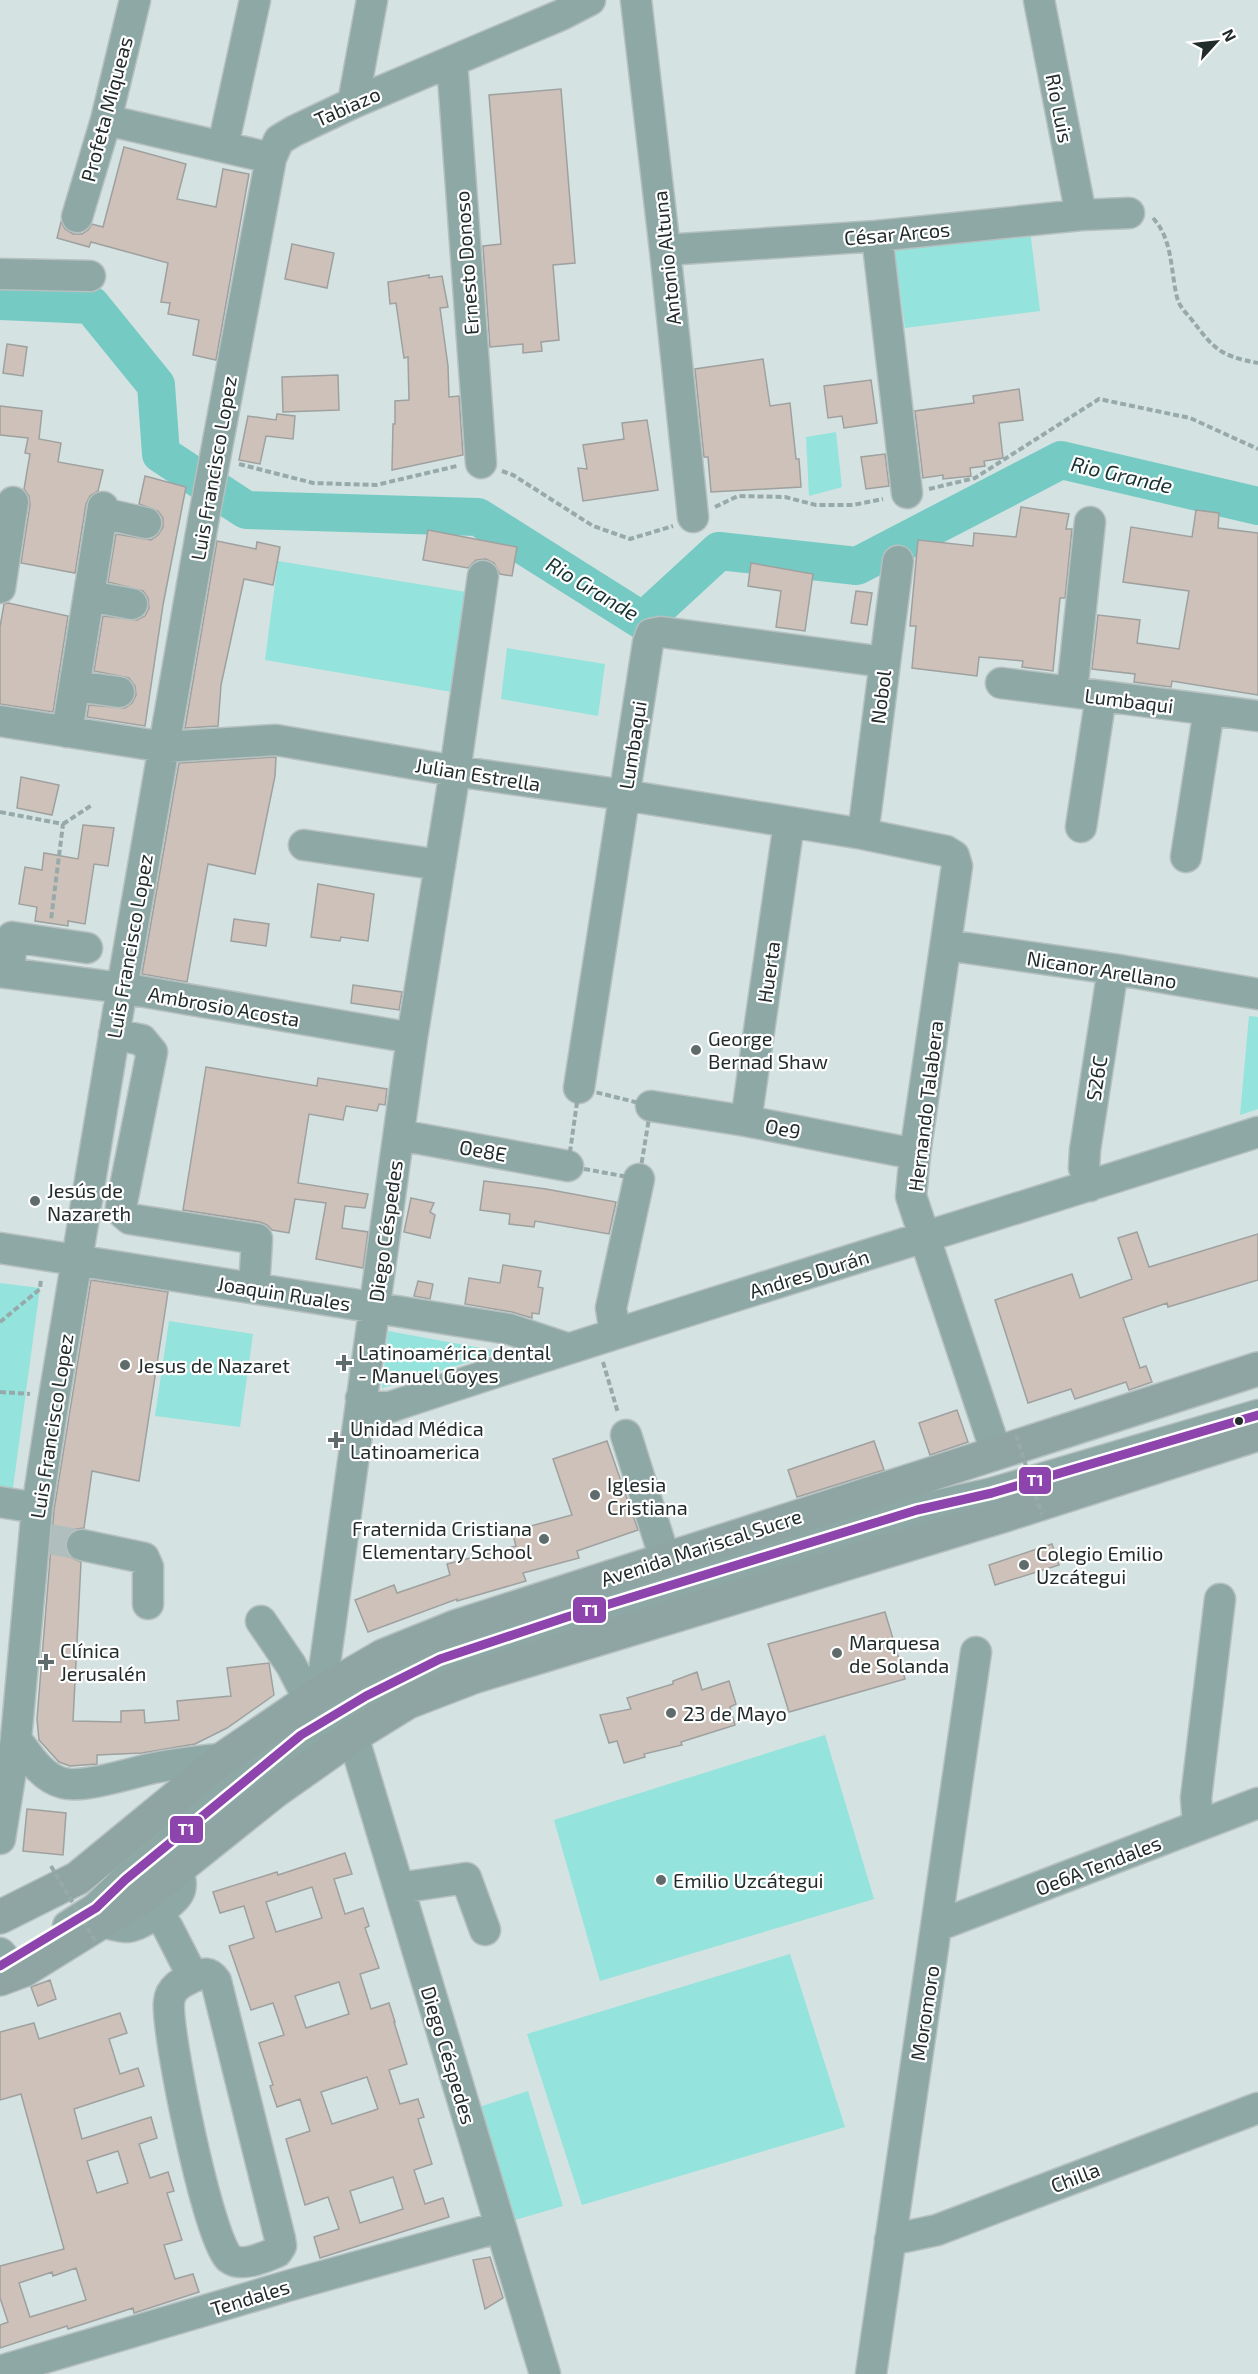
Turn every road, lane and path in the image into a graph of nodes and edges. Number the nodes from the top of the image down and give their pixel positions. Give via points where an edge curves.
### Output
1 (135, 0) edge
2 (255, 0) edge
3 (372, 0) edge
4 (590, 0) edge
5 (636, 0) edge
6 (1039, 0) edge
7 (560, 7) edge
8 (452, 62) junction
9 (353, 103) junction
10 (106, 120) junction
11 (224, 146) junction
12 (271, 158) junction
13 (1129, 213) joint
14 (1082, 215) junction
15 (77, 217) dead end
16 (877, 236) junction
17 (665, 250) junction
18 (0, 274) edge
19 (90, 276) dead end
20 (1258, 363) edge
21 (1258, 449) edge
22 (214, 462) junction
23 (481, 463) junction
24 (907, 493) junction
25 (14, 502) dead end
26 (693, 517) junction
27 (1090, 522) dead end
28 (146, 523) dead end
29 (898, 561) dead end
30 (483, 576) dead end
31 (0, 583) edge
32 (89, 596) junction
33 (132, 604) dead end
34 (884, 662) junction
35 (1000, 683) dead end
36 (75, 686) junction
37 (119, 692) dead end
38 (1087, 694) junction
39 (1209, 710) junction
40 (1258, 716) edge
41 (0, 721) edge
42 (67, 732) junction
43 (164, 747) junction
44 (455, 771) junction
45 (624, 795) junction
46 (92, 805) dead end
47 (0, 812) edge
48 (789, 823) junction
49 (63, 824) junction
50 (1081, 826) dead end
51 (863, 834) junction
52 (304, 845) dead end
53 (954, 856) joint
54 (1186, 857) dead end
55 (440, 865) junction
56 (48, 942) junction
57 (946, 945) junction
58 (87, 948) dead end
59 (1113, 969) junction
60 (4, 973) edge
61 (122, 988) junction
62 (1258, 994) edge
63 (114, 1034) junction
64 (412, 1038) junction
65 (579, 1088) junction
66 (651, 1106) junction
67 (746, 1121) junction
68 (1258, 1132) edge
69 (399, 1135) junction
70 (915, 1154) junction
71 (568, 1166) junction
72 (639, 1179) junction
73 (1090, 1186) junction
74 (924, 1238) junction
75 (0, 1248) edge
76 (44, 1256) junction
77 (77, 1261) junction
78 (254, 1288) junction
79 (374, 1306) junction
80 (0, 1322) edge
81 (606, 1336) junction
82 (566, 1348) junction
83 (1258, 1369) edge
84 (1258, 1394) edge
85 (361, 1398) junction
86 (1258, 1415) edge
87 (1258, 1434) edge
88 (626, 1435) joint
89 (1006, 1443) junction
90 (0, 1502) edge
91 (37, 1508) junction
92 (917, 1510) junction
93 (1042, 1515) dead end
94 (82, 1545) tunnel mouth
95 (665, 1558) junction
96 (1220, 1599) dead end
97 (148, 1604) dead end
98 (261, 1621) dead end
99 (976, 1652) dead end
100 (315, 1696) junction
101 (353, 1736) junction
102 (16, 1739) junction
103 (224, 1758) junction
104 (1258, 1803) edge
105 (1198, 1826) junction
106 (0, 1839) edge
107 (51, 1866) dead end
108 (178, 1870) junction
109 (125, 1880) junction
110 (399, 1888) junction
111 (157, 1912) junction
112 (0, 1918) edge
113 (937, 1926) junction
114 (484, 1930) dead end
115 (99, 1932) junction
116 (6, 1966) edge
117 (193, 1977) junction
118 (1258, 2108) edge
119 (500, 2227) junction
120 (890, 2240) junction
121 (53, 2366) edge
122 (0, 2371) edge
123 (545, 2374) edge
124 (871, 2374) edge

1 - 10 street, Profeta Miqueas
2 - 11 street
3 - 9 street
4 - 7 street, Tabiazo
5 - 17 street, Antonio Altuna
6 - 14 street, Río Luis
7 - 8 street, Tabiazo
8 - 9 street, Tabiazo
8 - 23 street, Ernesto Donoso
9 - 12 street, Tabiazo via 283,137
10 - 11 street
10 - 15 street, Profeta Miqueas
11 - 12 street
12 - 22 street, Luis Francisco Lopez
13 - 14 street, César Arcos
13 - 20 path via 1149,215 1158,224 1167,242 1179,303 1213,347 1235,359
14 - 16 street, César Arcos
16 - 17 street, César Arcos
16 - 24 street
17 - 26 street, Antonio Altuna
18 - 19 street
21 - 24 path via 1190,418 1099,399 975,478
22 - 23 path via 313,483 376,486
22 - 43 street, Luis Francisco Lopez
23 - 26 path via 513,475 593,526 630,539
24 - 26 path via 853,505 738,496
25 - 31 street
27 - 38 street
28 - 32 street via 102,510
29 - 34 street, Nobol
30 - 44 street, Diego Céspedes
32 - 33 street
32 - 36 street
34 - 45 street, Lumbaqui via 661,632 651,634
34 - 51 street, Nobol
35 - 38 street, Lumbaqui
36 - 37 street
36 - 42 street
38 - 39 street, Lumbaqui
38 - 50 street
39 - 40 street, Lumbaqui
39 - 54 street
41 - 42 street, Julian Estrella
42 - 43 street, Julian Estrella
43 - 44 street, Julian Estrella via 276,740
43 - 61 street, Luis Francisco Lopez
44 - 45 street, Julian Estrella
44 - 55 street, Diego Céspedes
45 - 48 street, Julian Estrella
45 - 65 street, Lumbaqui
46 - 49 path
47 - 49 path
48 - 51 street, Julian Estrella
48 - 67 street, Huerta
49 - 56 path
51 - 53 street, Julian Estrella
52 - 55 street
53 - 57 street, Hernando Talabera via 957,866
55 - 64 street, Diego Céspedes
56 - 58 street
56 - 60 street via 12,937
57 - 59 street, Nicanor Arellano
57 - 70 street, Hernando Talabera
59 - 62 street, Nicanor Arellano
59 - 73 street, S26C via 1084,1150
60 - 61 street, Ambrosio Acosta
61 - 63 street, Luis Francisco Lopez
61 - 64 street, Ambrosio Acosta
63 - 77 street, Luis Francisco Lopez
63 - 78 street via 142,1040 152,1052 121,1207 123,1213 130,1219 257,1239
64 - 69 street, Diego Céspedes
65 - 66 path
65 - 71 path
66 - 67 street, Oe9
66 - 72 path
67 - 70 street, Oe9
68 - 73 street, Andres Durán
69 - 71 street, Oe8E
69 - 79 street, Diego Céspedes
70 - 74 street, Hernando Talabera via 911,1196
71 - 72 path
72 - 81 street
73 - 74 street, Andres Durán
74 - 81 street, Andres Durán
74 - 89 street, Hernando Talabera
75 - 76 street, Joaquin Ruales
76 - 77 street, Joaquin Ruales
76 - 80 path via 40,1289
77 - 78 street, Joaquin Ruales
77 - 91 street, Luis Francisco Lopez
78 - 79 street, Joaquin Ruales
79 - 82 street, Joaquin Ruales via 509,1329
79 - 85 street, Diego Céspedes
81 - 82 street, Andres Durán
81 - 88 path
82 - 85 street, Andres Durán via 390,1407 374,1407
83 - 89 main road, Avenida Mariscal Sucre
84 - 92 street via 979,1480
85 - 100 street, Diego Céspedes
86 - 92 street via 992,1493
87 - 101 main road via 473,1677 408,1702
88 - 95 street
89 - 93 path, bridge
89 - 95 main road, Avenida Mariscal Sucre
90 - 91 street
91 - 102 street, Luis Francisco Lopez via 41,1538
92 - 109 street via 440,1659 366,1696 301,1735
94 - 97 street via 144,1558 148,1567
95 - 100 main road, Avenida Mariscal Sucre via 455,1627 383,1656
96 - 105 street via 1196,1798
98 - 100 street
99 - 113 street, Moromoro
100 - 103 main road, Avenida Mariscal Sucre
101 - 108 main road via 275,1791
101 - 110 street, Diego Céspedes
102 - 103 street via 48,1776 63,1783
102 - 106 street, Luis Francisco Lopez
103 - 112 main road, Avenida Mariscal Sucre via 78,1878
104 - 105 street, Oe6A Tendales
105 - 113 street, Oe6A Tendales
107 - 115 path, bridge
108 - 111 street via 182,1884 178,1895
108 - 115 main road
109 - 112 street
109 - 116 street via 96,1908
110 - 114 street via 466,1878
110 - 119 street, Diego Céspedes
111 - 115 street via 140,1924
111 - 117 street
113 - 120 street, Moromoro
115 - 116 main road
117 - 117 street via 174,1989 168,2000 177,2066 210,2214 223,2250 239,2262 277,2252 280,2239 216,1981 205,1973
118 - 120 street, Chilla via 937,2230
119 - 121 street, Tendales via 291,2285
119 - 123 street, Diego Céspedes
120 - 124 street, Moromoro
121 - 122 street, Tendales

